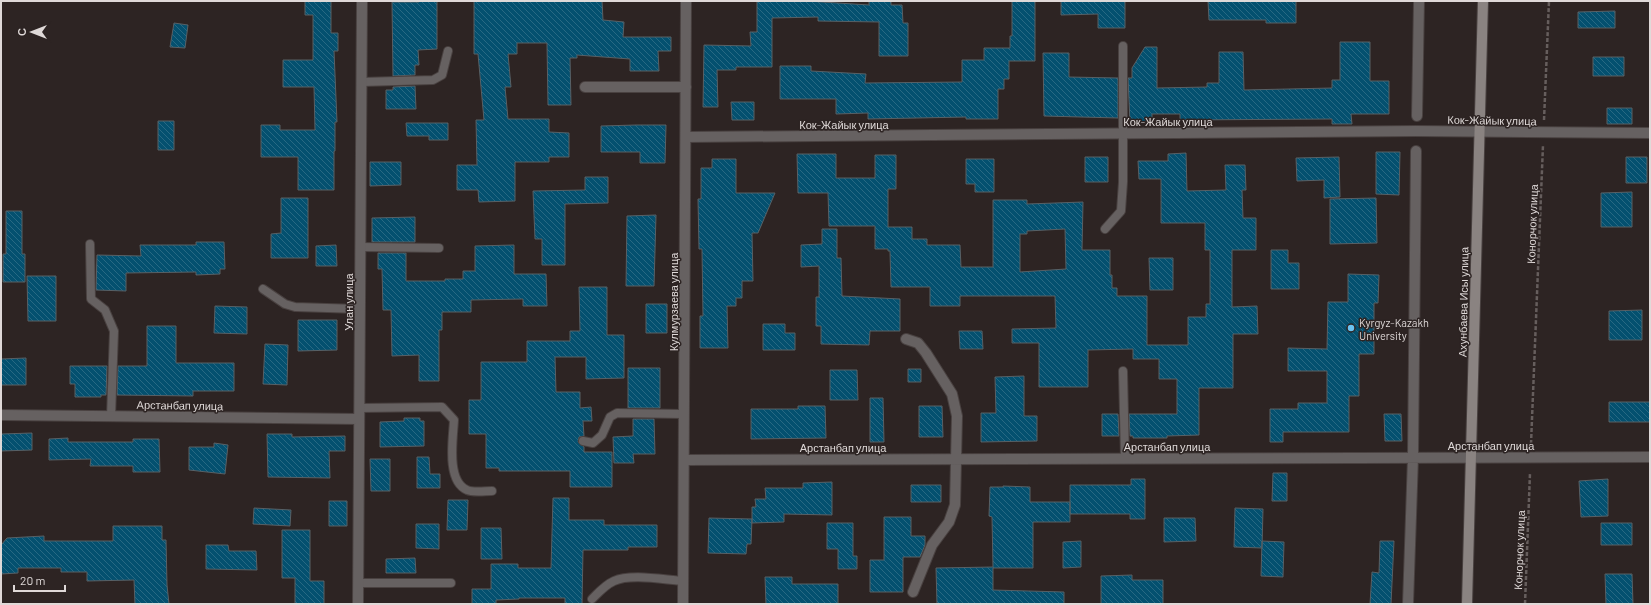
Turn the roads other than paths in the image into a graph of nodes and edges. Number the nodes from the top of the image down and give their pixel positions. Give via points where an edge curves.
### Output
1 (362, 1) edge
2 (686, 1) edge
3 (1419, 1) edge
4 (1483, 1) edge
5 (1123, 46) dead end
6 (448, 51) dead end
7 (361, 82) junction
8 (586, 87) dead end
9 (686, 87) junction
10 (1417, 116) dead end
11 (1479, 133) junction
12 (1650, 133) edge
13 (1122, 134) junction
14 (686, 137) junction
15 (1416, 151) dead end
16 (1105, 229) dead end
17 (90, 244) dead end
18 (360, 247) junction
19 (439, 248) dead end
20 (262, 289) dead end
21 (359, 309) junction
22 (906, 339) dead end
23 (1123, 371) dead end
24 (359, 408) junction
25 (684, 414) junction
26 (1, 416) edge
27 (111, 417) junction
28 (359, 419) junction
29 (583, 441) dead end
30 (1471, 456) junction
31 (1413, 457) junction
32 (1650, 457) edge
33 (1125, 458) junction
34 (956, 459) junction
35 (684, 460) junction
36 (492, 491) dead end
37 (684, 581) junction
38 (451, 582) dead end
39 (358, 583) junction
40 (913, 592) dead end
41 (592, 599) dead end
42 (358, 604) edge
43 (683, 604) edge
44 (1408, 604) edge
45 (1467, 604) edge

1 - 7 street, Улан улица
2 - 9 street, Кулмурзаева улица
3 - 10 street
4 - 11 main road, Ахунбаева Исы улица
5 - 13 lane
6 - 7 lane via 442,75 433,80
7 - 18 street, Улан улица
8 - 9 street
9 - 14 street, Кулмурзаева улица
11 - 12 street, Кок-Жайык улица
11 - 13 street, Кок-Жайык улица via 1416,131
11 - 30 main road, Ахунбаева Исы улица
13 - 14 street, Кок-Жайык улица
13 - 16 lane via 1121,211
14 - 25 street, Кулмурзаева улица
15 - 31 street
17 - 27 lane via 91,299 105,310 114,331
18 - 19 lane
18 - 21 street, Улан улица
20 - 21 lane via 285,304 295,307
21 - 24 street, Улан улица
22 - 34 street via 918,343 952,394 957,416
23 - 33 lane
24 - 28 street, Улан улица
24 - 36 lane via 442,407 454,420 453,469 456,482 467,491
25 - 29 lane via 617,413 610,417 602,435 593,443
25 - 35 street, Кулмурзаева улица
26 - 27 street, Арстанбап улица
27 - 28 street, Арстанбап улица
28 - 39 street, Улан улица
30 - 31 street, Арстанбап улица
30 - 32 street, Арстанбап улица
30 - 45 main road, Ахунбаева Исы улица
31 - 33 street, Арстанбап улица
31 - 44 street
33 - 34 street, Арстанбап улица
34 - 35 street, Арстанбап улица
34 - 40 street via 955,505 949,522 932,545
35 - 37 street, Кулмурзаева улица
37 - 41 lane via 632,578 615,580 604,586
37 - 43 street, Кулмурзаева улица
38 - 39 lane
39 - 42 street, Улан улица

